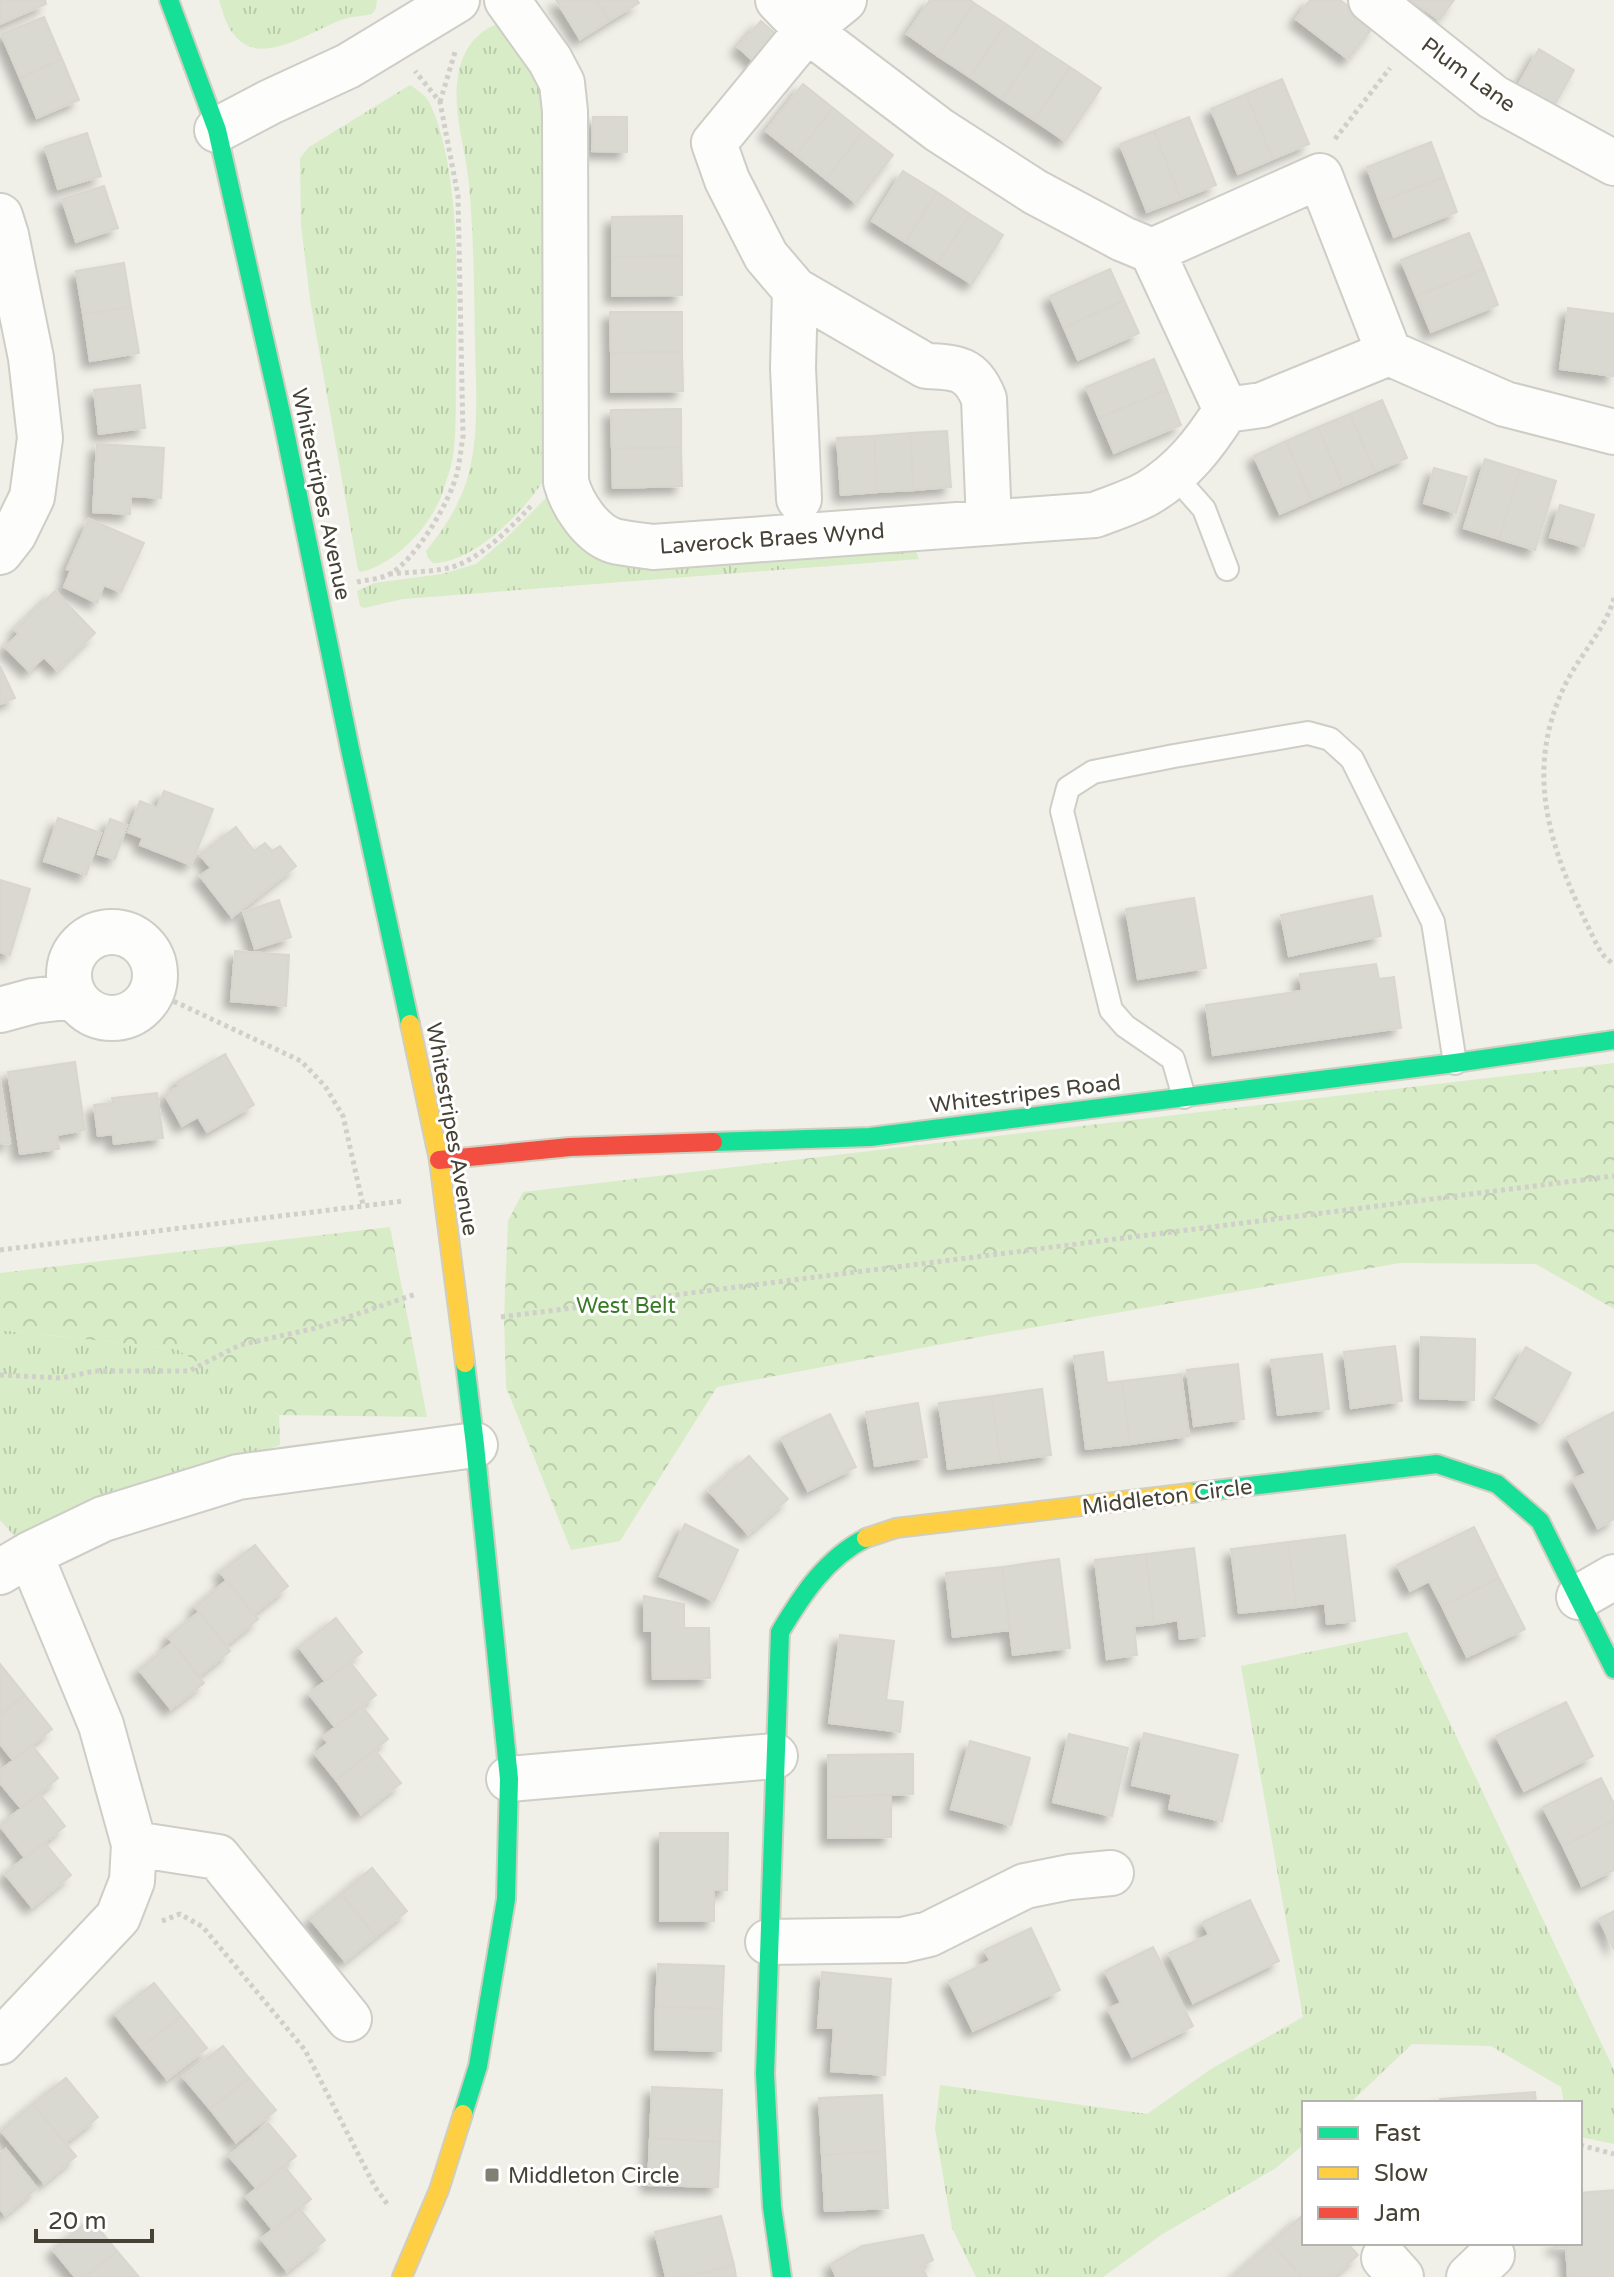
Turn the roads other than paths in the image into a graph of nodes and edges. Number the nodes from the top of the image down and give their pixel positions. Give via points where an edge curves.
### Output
1 (169, 0) edge
2 (457, 0) edge
3 (507, 0) edge
4 (844, 0) edge
5 (1371, 0) edge
6 (792, 15) edge
7 (217, 130) junction
8 (1614, 163) edge
9 (0, 216) edge
10 (1152, 251) junction
11 (795, 290) junction
12 (1389, 353) junction
13 (1226, 410) junction
14 (1614, 432) edge
15 (1174, 475) junction
16 (799, 499) dead end
17 (989, 523) junction
18 (0, 552) edge
19 (1227, 569) dead end
20 (74, 996) junction
21 (0, 1010) edge
22 (1614, 1040) edge
23 (1455, 1063) junction
24 (1184, 1097) junction
25 (439, 1160) junction
26 (475, 1445) junction
27 (15, 1563) edge
28 (1596, 1587) edge
29 (1614, 1669) edge
30 (775, 1756) junction
31 (509, 1779) junction
32 (134, 1844) junction
33 (1111, 1873) dead end
34 (768, 1942) junction
35 (349, 2019) dead end
36 (0, 2042) edge
37 (402, 2277) edge
38 (782, 2277) edge

1 - 7 street, Whitestripes Avenue
2 - 7 street via 348,66
3 - 17 street, Laverock Braes Wynd via 562,83 566,482 589,523 611,540 653,547
4 - 6 street
5 - 8 street, Plum Lane via 1493,97
6 - 10 street via 939,130 1035,192
6 - 11 street via 714,143 766,256
7 - 25 street, Whitestripes Avenue
9 - 18 street via 31,358 40,438 32,497
10 - 12 street via 1320,176
10 - 13 street
11 - 16 street
11 - 17 street via 926,366 948,366 968,373 978,384 984,399
12 - 13 street via 1262,405
12 - 14 street via 1505,404
13 - 15 street, Laverock Braes Wynd
15 - 17 street, Laverock Braes Wynd via 1095,515
15 - 19 lane via 1204,509
20 - 20 street via 107,1018 134,1012 152,991 153,960 133,937 118,932 87,939 70,965
20 - 21 street
22 - 23 street, Whitestripes Road
23 - 24 street, Whitestripes Road
23 - 24 lane via 1433,922 1352,759 1330,739 1308,733 1093,772 1068,788 1062,811 1111,1010 1173,1059
24 - 25 street, Whitestripes Road via 870,1137 570,1147
25 - 26 street, Whitestripes Avenue
26 - 27 street via 238,1477 103,1519
26 - 31 street, Whitestripes Avenue
27 - 32 street via 101,1725
28 - 29 street, Middleton Circle
28 - 30 street, Middleton Circle via 1540,1521 1497,1484 1437,1464 896,1528 862,1540 831,1560 802,1593 780,1632
30 - 31 street
30 - 34 street, Middleton Circle
31 - 37 street, Whitestripes Avenue via 506,1899 478,2066 439,2190
32 - 35 street via 218,1857
32 - 36 street via 132,1881 118,1917
33 - 34 street via 1025,1886 929,1934 903,1940
34 - 38 street, Middleton Circle via 765,2074 772,2207

